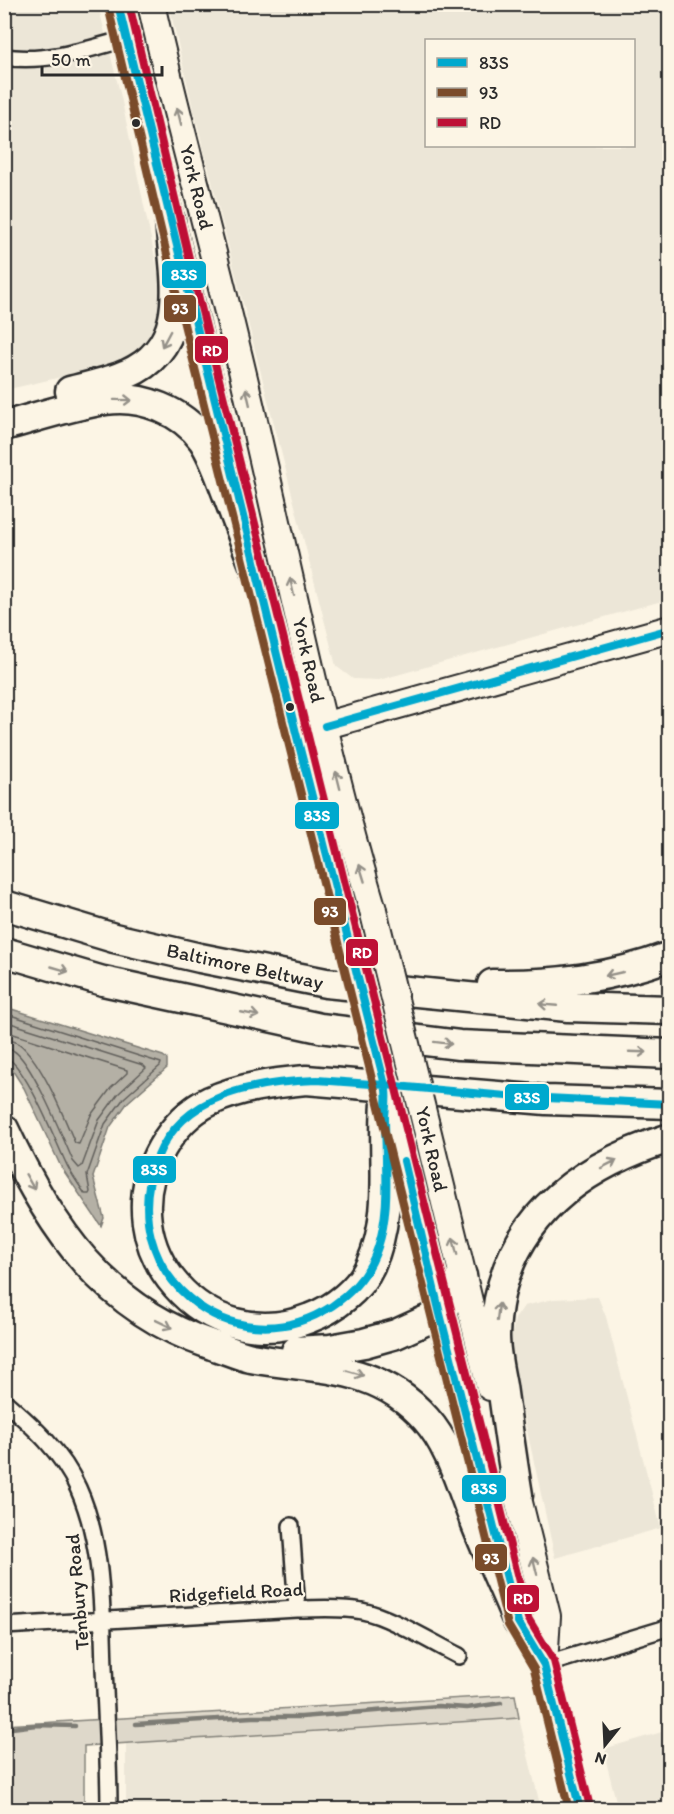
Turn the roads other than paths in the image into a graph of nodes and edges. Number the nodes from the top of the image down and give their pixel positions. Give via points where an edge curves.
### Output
1 (118, 4) edge
2 (151, 4) edge
3 (126, 39) junction
4 (4, 57) edge
5 (170, 219) junction
6 (213, 394) junction
7 (4, 407) edge
8 (4, 426) edge
9 (277, 522) junction
10 (258, 575) junction
11 (669, 629) edge
12 (325, 726) junction
13 (297, 733) junction
14 (4, 889) edge
15 (4, 905) edge
16 (4, 952) edge
17 (669, 956) edge
18 (200, 958) junction
19 (326, 983) junction
20 (669, 1010) edge
21 (669, 1053) edge
22 (669, 1104) edge
23 (389, 1110) junction
24 (4, 1129) edge
25 (669, 1138) edge
26 (462, 1276) junction
27 (440, 1314) junction
28 (196, 1340) junction
29 (4, 1401) edge
30 (518, 1495) junction
31 (291, 1526) dead end
32 (297, 1609) junction
33 (102, 1621) junction
34 (518, 1622) junction
35 (4, 1626) edge
36 (669, 1627) edge
37 (459, 1656) dead end
38 (544, 1665) junction
39 (109, 1809) edge
40 (580, 1809) edge

1 - 3 main road, York Road
9 -> 2 main road, York Road
3 - 4 street via 48,58
3 - 5 main road, York Road
5 - 6 main road, York Road
5 -> 7 highway via 176,302 173,325 156,354 128,374
6 - 9 main road via 233,428 253,505 263,517
6 - 10 main road, York Road
8 -> 10 highway via 106,400 127,399 161,407 202,440
12 -> 9 main road, York Road
10 - 13 main road, York Road
11 - 12 main road
12 - 13 main road
26 -> 12 main road, York Road, bridge
13 - 23 main road, York Road, bridge
14 - 18 highway
15 - 18 highway, Baltimore Beltway via 114,938
16 -> 21 highway via 103,981 320,1028 459,1045
17 -> 19 highway via 635,969 550,982
18 - 19 highway, Baltimore Beltway
20 -> 19 highway, Baltimore Beltway via 568,1007
22 - 23 highway via 546,1100 306,1080 240,1089 208,1102 186,1117 169,1136 151,1175 146,1197 150,1242 176,1287 207,1312 255,1327 299,1323 337,1304 369,1269 379,1245 385,1215
23 - 27 main road, York Road
24 -> 28 highway via 45,1209 70,1245 128,1302
30 -> 25 highway via 495,1338 498,1306 512,1259 525,1232 565,1189 624,1156
26 - 27 highway
26 - 30 main road, York Road
27 - 28 highway via 396,1334 330,1349 249,1350
27 - 34 main road, York Road
28 -> 34 highway via 248,1357 366,1376 409,1402 427,1419 444,1447
29 - 33 street, Tenbury Road via 37,1430 78,1486 92,1523
38 -> 30 main road, York Road via 548,1616
31 - 32 street
32 - 33 street, Ridgefield Road
32 - 37 street, Ridgefield Road via 363,1611
33 - 35 street, Ridgefield Road
33 - 39 street, Tenbury Road
34 - 38 main road, York Road
36 - 38 street
38 - 40 main road, York Road

